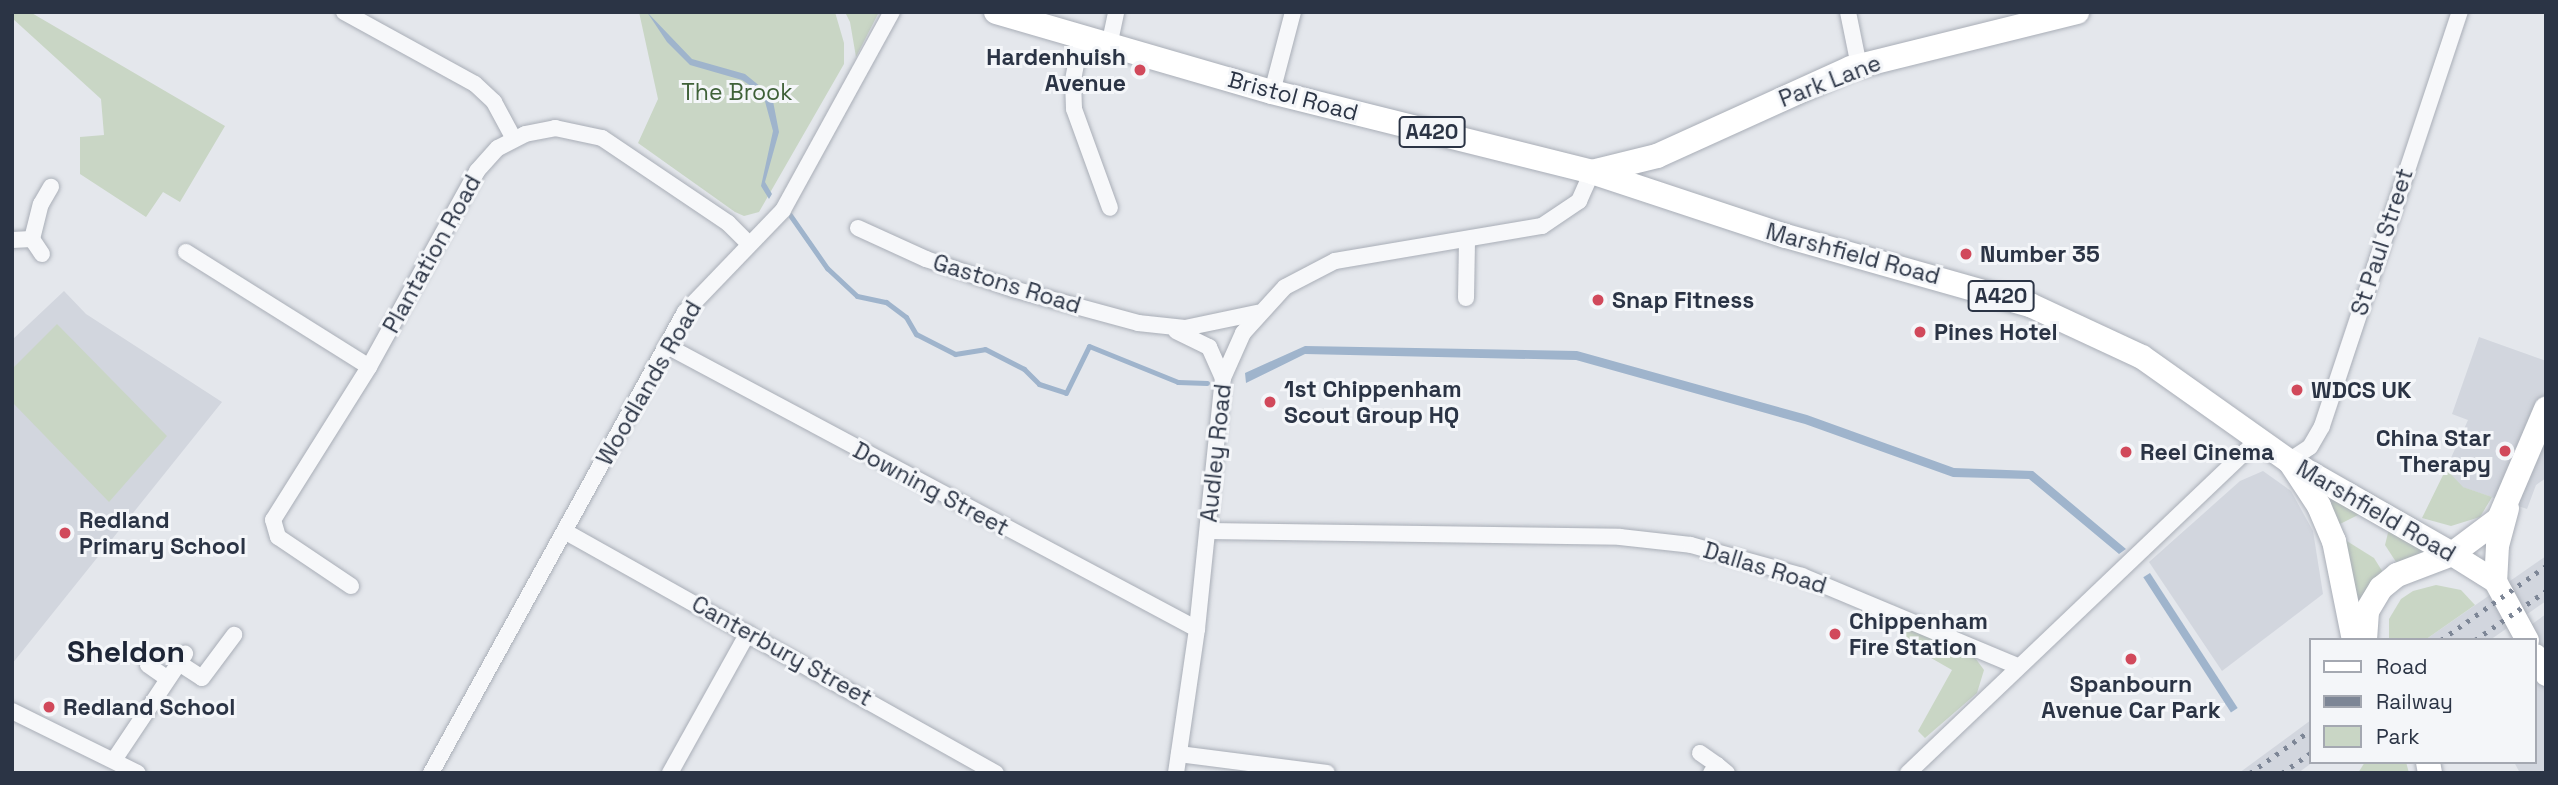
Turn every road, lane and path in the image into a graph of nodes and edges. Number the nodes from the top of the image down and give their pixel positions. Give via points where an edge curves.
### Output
1 (344, 12) edge
2 (892, 12) edge
3 (996, 12) edge
4 (1116, 12) edge
5 (1293, 12) edge
6 (1848, 12) edge
7 (2077, 12) edge
8 (2460, 12) edge
9 (1081, 38) junction
10 (1109, 46) junction
11 (1859, 66) junction
12 (1272, 92) junction
13 (514, 139) junction
14 (1679, 146) junction
15 (1592, 172) junction
16 (51, 187) dead end
17 (1681, 203) junction
18 (1110, 208) dead end
19 (858, 228) dead end
20 (32, 239) junction
21 (12, 240) edge
22 (1466, 240) junction
23 (749, 244) junction
24 (186, 252) dead end
25 (42, 254) dead end
26 (1466, 298) dead end
27 (1257, 313) junction
28 (1160, 327) junction
29 (667, 346) junction
30 (369, 367) junction
31 (1223, 378) junction
32 (2546, 409) edge
33 (2260, 438) junction
34 (2289, 461) junction
35 (2507, 508) junction
36 (1208, 531) junction
37 (566, 532) junction
38 (2442, 548) junction
39 (2495, 581) junction
40 (351, 586) dead end
41 (1198, 629) junction
42 (748, 632) junction
43 (234, 635) dead end
44 (2354, 638) edge
45 (2365, 638) edge
46 (2526, 638) edge
47 (2537, 658) edge
48 (148, 665) dead end
49 (2017, 666) junction
50 (2546, 674) edge
51 (168, 679) junction
52 (12, 711) edge
53 (1700, 753) dead end
54 (1179, 754) junction
55 (114, 760) junction
56 (1718, 770) edge
57 (987, 771) edge
58 (138, 773) edge
59 (431, 773) edge
60 (670, 773) edge
61 (1176, 773) edge
62 (1327, 773) edge
63 (1908, 773) edge

1 - 13 street via 475,83 494,102
2 - 23 street, Woodlands Road via 794,193
3 - 9 main road, Bristol Road / A420
4 - 10 street
5 - 12 street
6 - 11 street
7 - 11 main road, Park Lane / A420
8 - 34 street, St Paul Street via 2322,426 2311,447
9 - 10 main road, Bristol Road / A420
9 - 18 street via 1073,80 1074,108
10 - 12 main road, Bristol Road / A420
11 - 14 main road, Park Lane / A420
12 - 15 main road, Bristol Road / A420
13 - 23 street, Plantation Road via 555,128 602,138 728,223
13 - 30 street, Plantation Road via 477,171
14 - 15 main road, Park Lane / A420 via 1636,163
14 - 17 main road via 1664,159 1660,176
15 - 17 main road, Marshfield Road / A420
15 - 22 street, Audley Road via 1586,194 1557,219 1522,232
16 - 20 street via 41,204
17 - 33 main road, Marshfield Road / A420 via 1982,290 2066,319 2160,368
19 - 28 street, Gastons Road via 926,259 1013,289
20 - 21 street
20 - 25 street
22 - 26 street
22 - 27 street, Audley Road via 1335,261 1285,287
23 - 29 street, Woodlands Road via 689,306
24 - 30 street
27 - 28 street, Gastons Road via 1204,326
27 - 31 street, Audley Road via 1238,341
28 - 31 street, Gastons Road via 1204,343 1216,356
29 - 37 street, Woodlands Road
29 - 41 street, Downing Street
30 - 40 street, Plantation Road via 272,526 278,537
31 - 36 street, Audley Road
32 - 35 main road
33 - 34 main road, Marshfield Road / A420
33 - 49 street via 2123,572
34 - 38 main road, Marshfield Road / A420
34 - 44 main road, A420 via 2319,506 2334,541
35 - 38 main road via 2488,531
35 - 39 street via 2497,545
36 - 41 street, Audley Road
36 - 49 street, Dallas Road via 1620,537 1691,545 1802,576
37 - 42 street, Canterbury Street
37 - 59 street, Woodlands Road
38 - 39 street, Marshfield Road
38 - 45 main road via 2381,588 2367,611
39 - 46 street
41 - 54 street, Audley Road
42 - 57 street, Canterbury Street
42 - 60 street
43 - 51 street via 202,678 182,659
47 - 50 street
48 - 51 street
49 - 63 street
51 - 55 street
52 - 55 street
53 - 56 street
54 - 61 street, Audley Road
54 - 62 street
55 - 58 street

